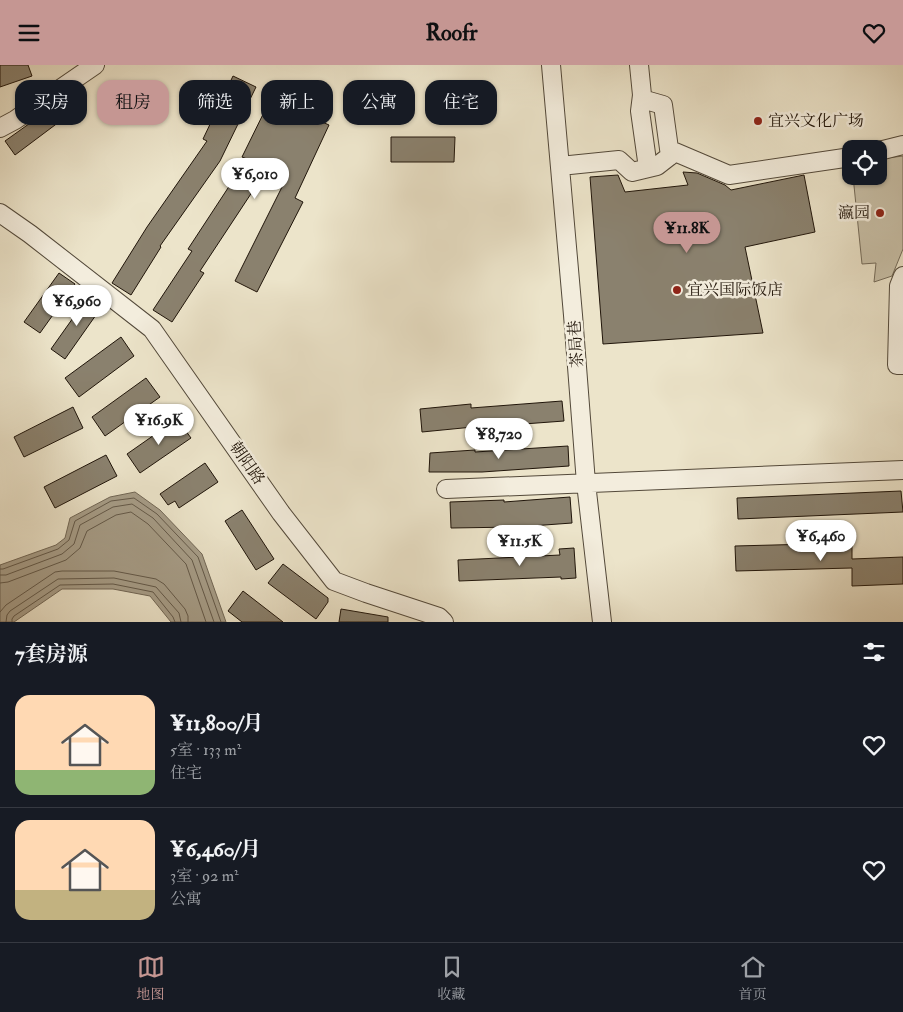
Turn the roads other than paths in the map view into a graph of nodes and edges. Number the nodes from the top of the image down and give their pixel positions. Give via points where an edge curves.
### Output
1 (95, 65) edge
2 (551, 65) edge
3 (639, 65) edge
4 (642, 99) junction
5 (0, 128) edge
6 (903, 145) edge
7 (887, 149) edge
8 (670, 156) junction
9 (842, 159) edge
10 (560, 166) junction
11 (648, 168) junction
12 (0, 213) edge
13 (903, 276) edge
14 (903, 365) edge
15 (903, 470) edge
16 (586, 483) junction
17 (446, 489) dead end
18 (444, 622) edge
19 (602, 622) edge

1 - 5 street
2 - 10 street, 茶局巷
3 - 4 street
4 - 8 street via 663,105
4 - 11 street via 640,111
6 - 7 street
8 - 9 street via 675,152 729,175
8 - 11 street
10 - 11 street via 619,160 632,172
10 - 16 street, 茶局巷
12 - 18 street, 朝阳路 via 152,329 281,513 334,581 440,617
13 - 14 street via 899,286 897,365
15 - 16 street
16 - 17 street
16 - 19 street, 茶局巷

